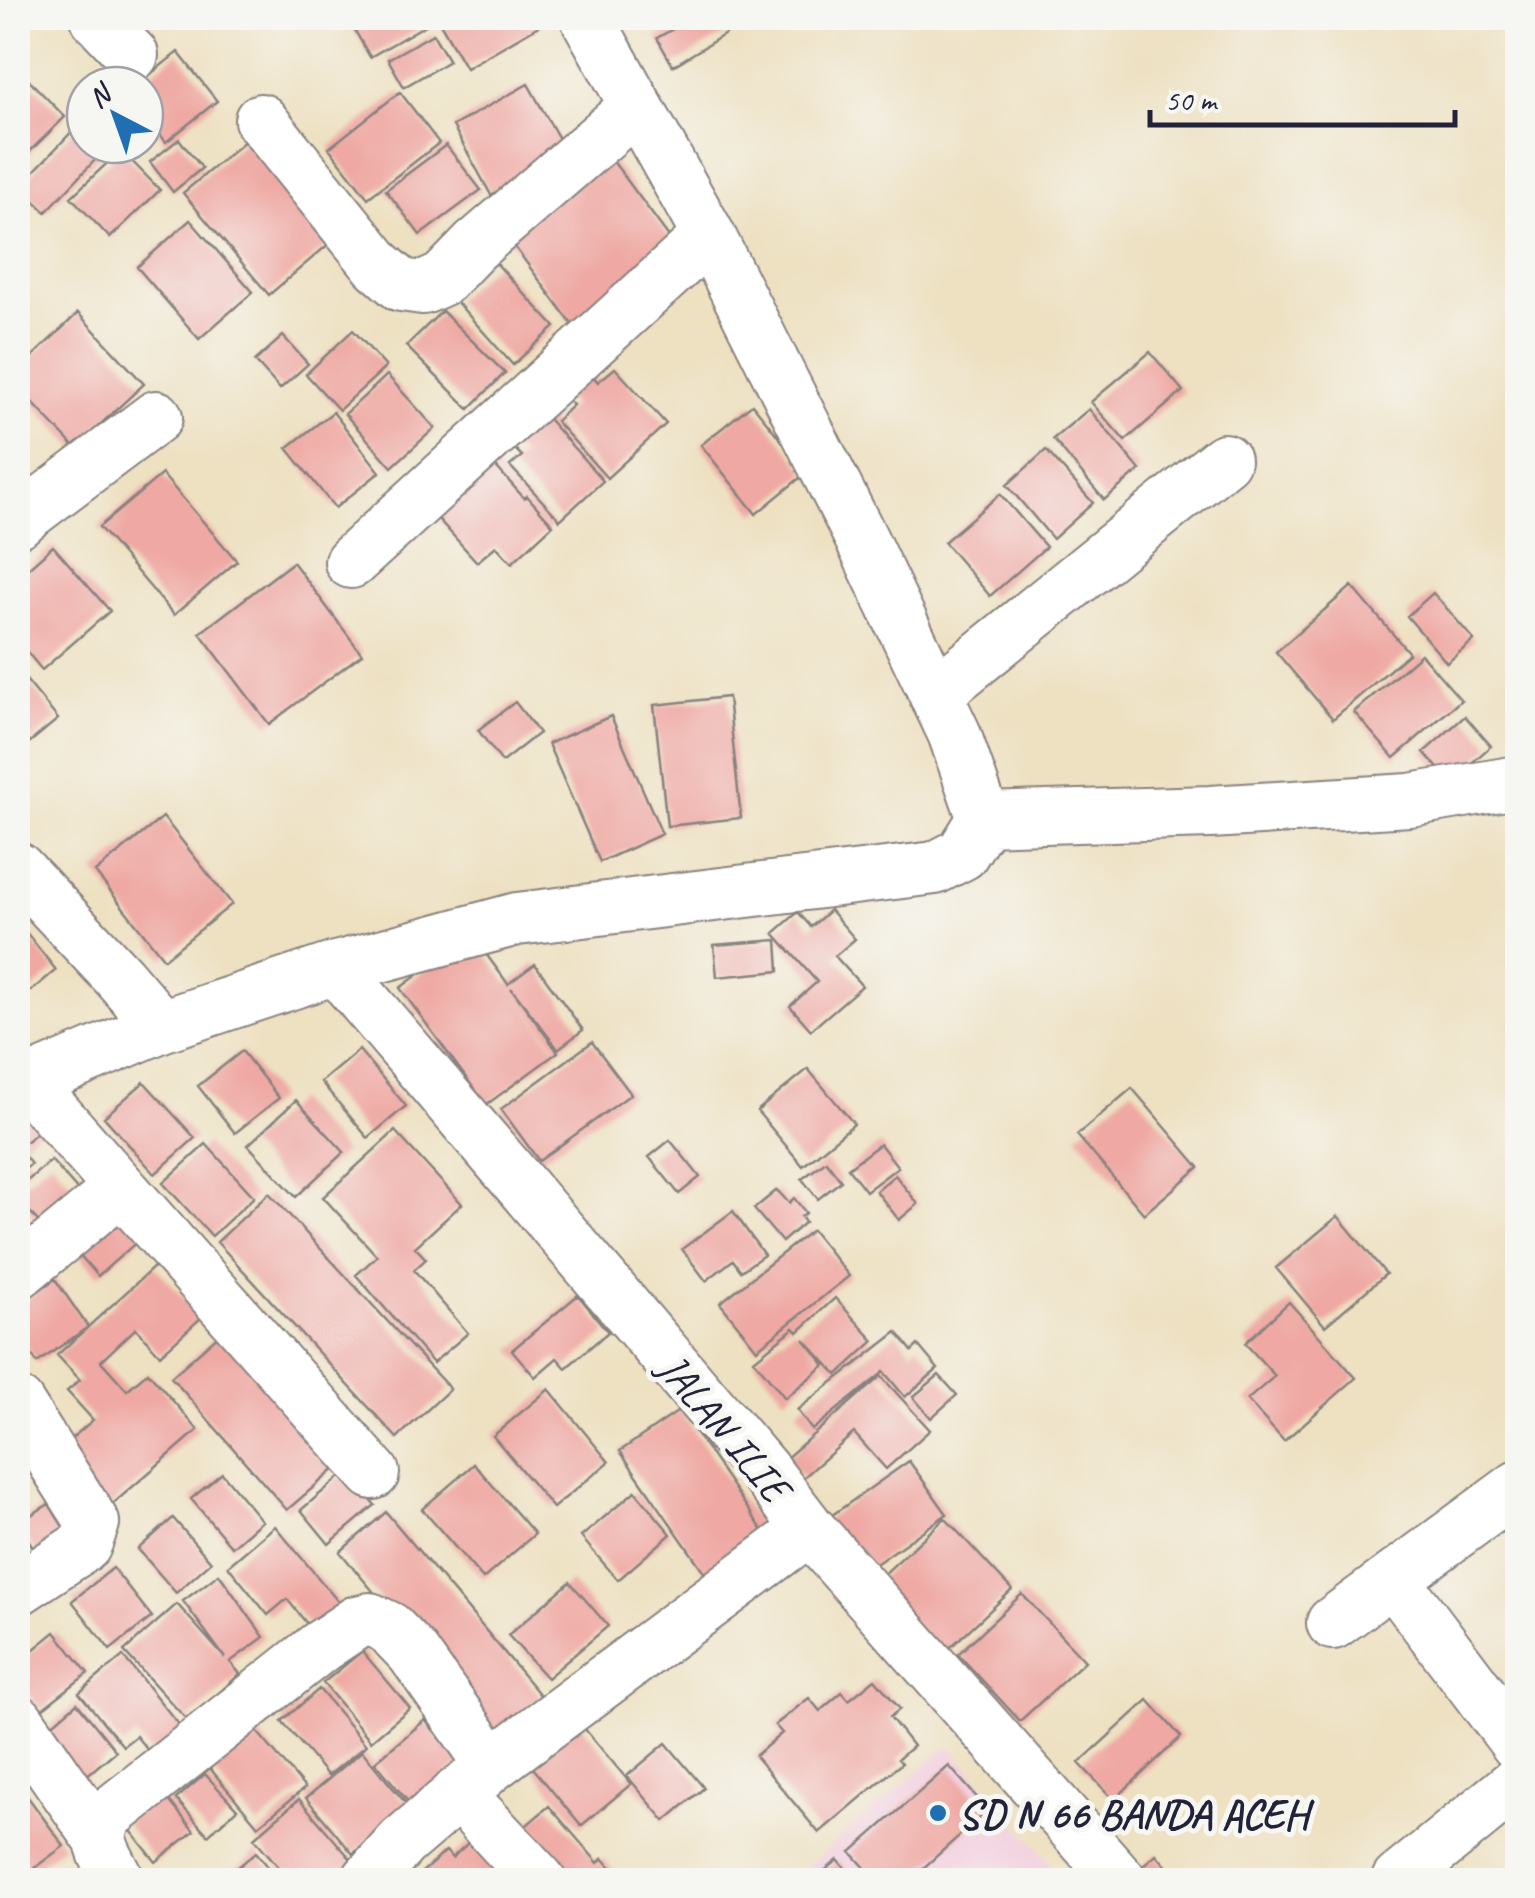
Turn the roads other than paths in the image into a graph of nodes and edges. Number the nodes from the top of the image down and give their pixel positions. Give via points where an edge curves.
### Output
1 (97, 18) edge
2 (587, 18) edge
3 (132, 55) dead end
4 (636, 106) junction
5 (261, 120) dead end
6 (709, 236) junction
7 (156, 417) dead end
8 (1224, 460) dead end
9 (18, 520) edge
10 (351, 562) dead end
11 (935, 694) junction
12 (1518, 782) edge
13 (984, 819) junction
14 (18, 869) edge
15 (336, 968) junction
16 (161, 1026) junction
17 (22, 1084) edge
18 (121, 1188) junction
19 (18, 1272) edge
20 (18, 1404) edge
21 (373, 1472) dead end
22 (1518, 1488) edge
23 (809, 1529) junction
24 (1393, 1579) junction
25 (18, 1589) edge
26 (1333, 1623) dead end
27 (18, 1721) edge
28 (1518, 1745) edge
29 (475, 1779) junction
30 (1518, 1782) edge
31 (108, 1858) edge
32 (368, 1880) edge
33 (539, 1880) edge
34 (1120, 1880) edge
35 (1398, 1880) edge

1 - 3 street
2 - 4 street
4 - 5 street via 443,279 423,288 401,285 378,265
4 - 6 street
6 - 10 street
6 - 11 street
7 - 9 street
8 - 11 street
11 - 13 street
12 - 13 street via 1410,800
13 - 15 street via 962,854 935,868 517,919
14 - 16 street
15 - 16 street
15 - 23 street, JALAN ILIE
16 - 17 street
17 - 18 street
18 - 19 street
18 - 21 street
20 - 25 street via 93,1523 85,1545
22 - 24 street
23 - 29 street
23 - 34 street, JALAN ILIE
24 - 26 street
24 - 28 street
27 - 31 street
29 - 31 street via 413,1654 389,1628 370,1619 320,1646 109,1814
29 - 32 street
29 - 33 street
30 - 35 street

